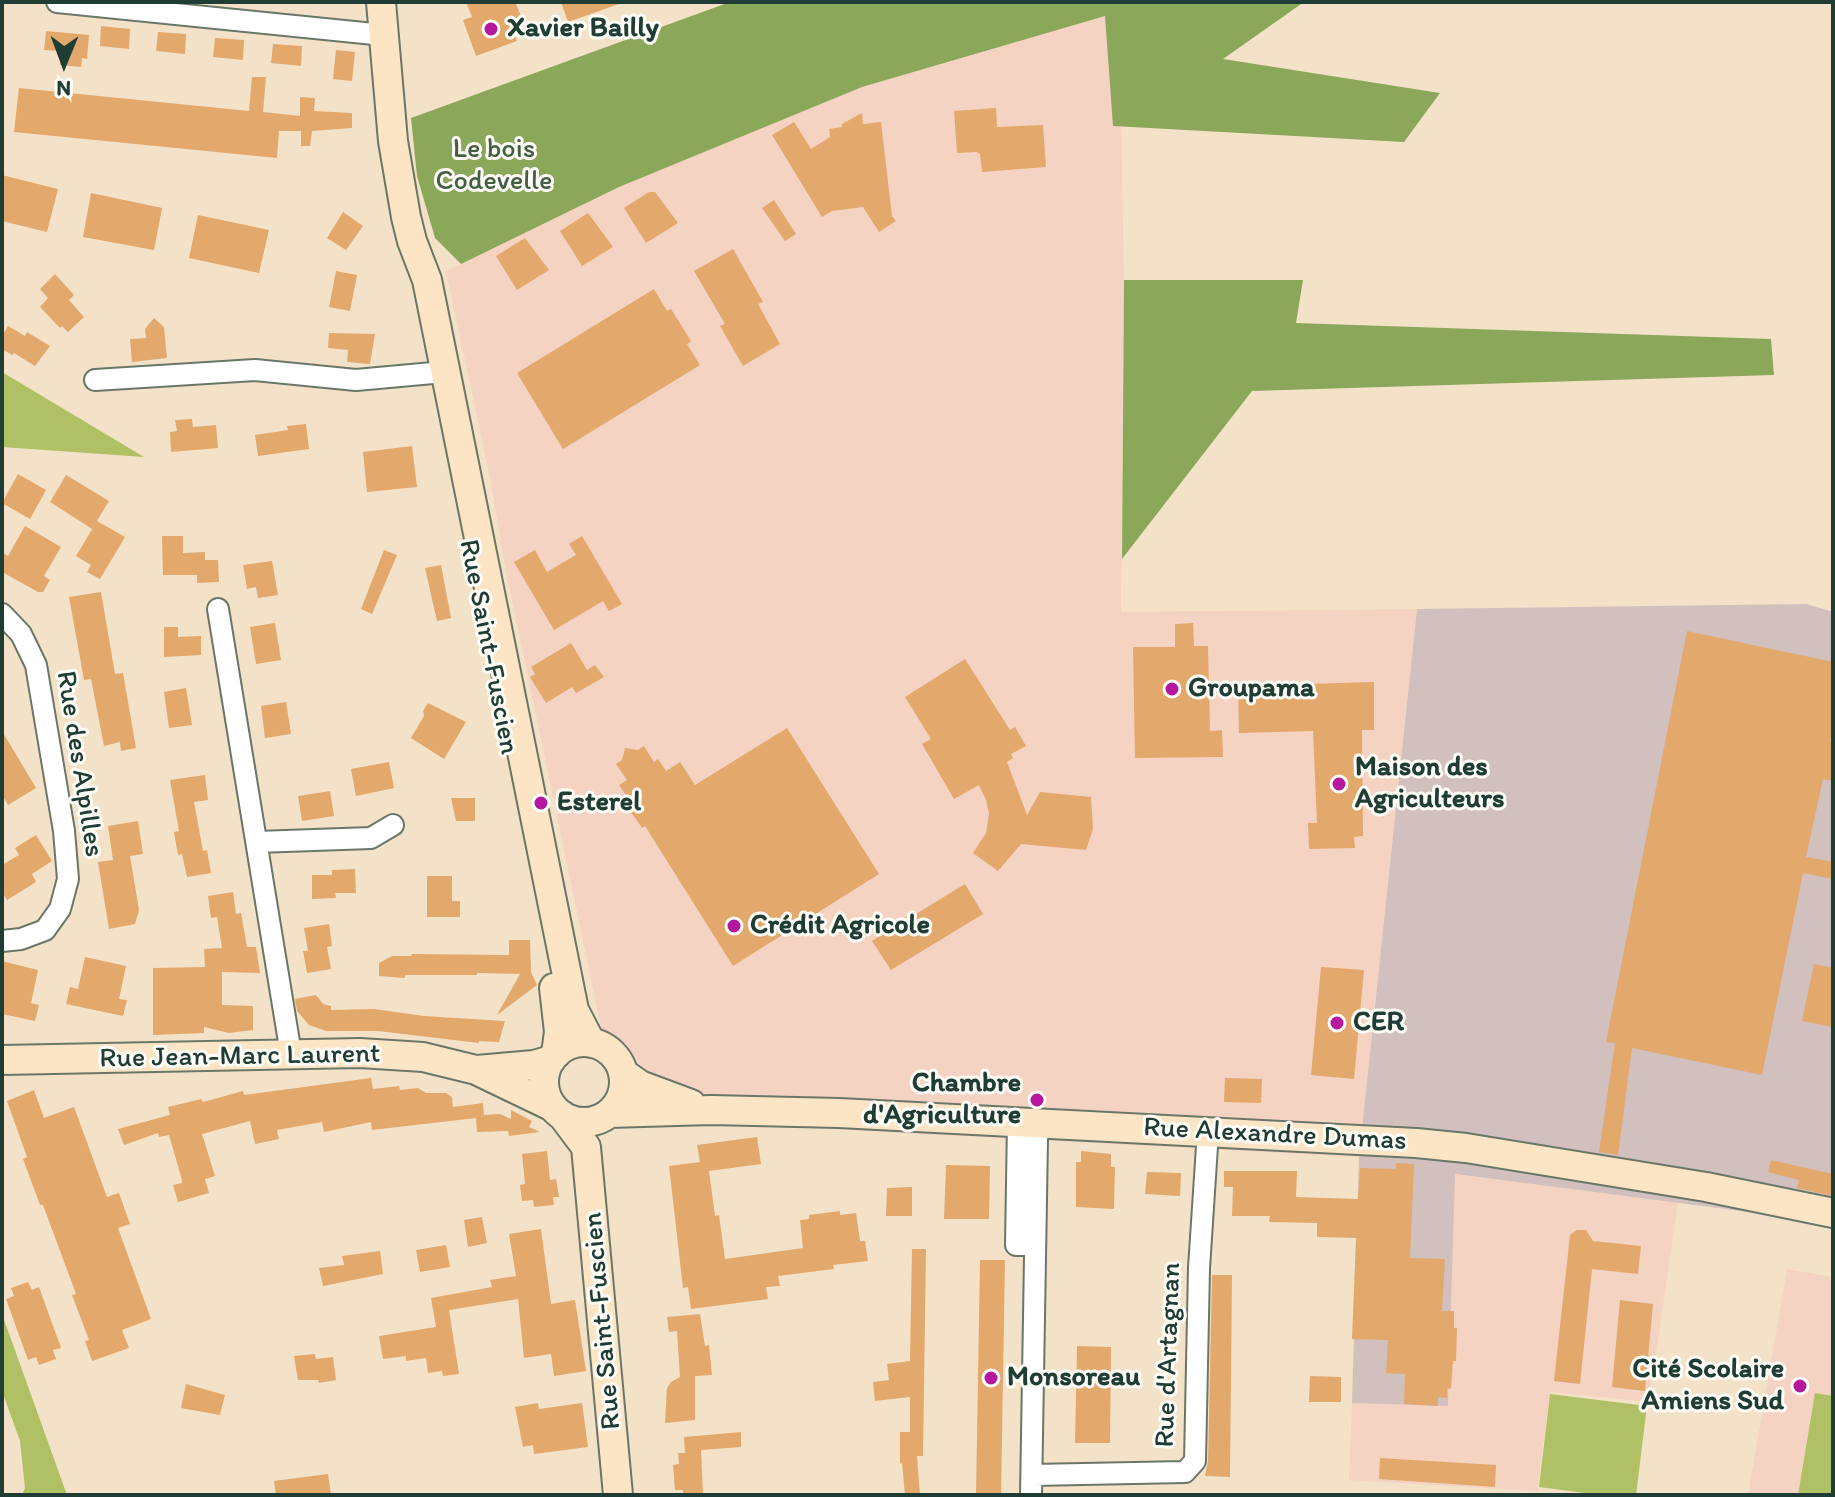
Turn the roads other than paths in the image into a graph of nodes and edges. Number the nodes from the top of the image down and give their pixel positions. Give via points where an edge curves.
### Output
1 (57, 2) edge
2 (381, 2) edge
3 (384, 35) junction
4 (438, 372) junction
5 (95, 380) dead end
6 (218, 609) dead end
7 (2, 614) edge
8 (393, 825) dead end
9 (257, 842) junction
10 (2, 941) edge
11 (591, 1043) junction
12 (291, 1054) junction
13 (554, 1057) junction
14 (2, 1060) edge
15 (476, 1070) junction
16 (623, 1073) junction
17 (711, 1110) junction
18 (558, 1111) junction
19 (605, 1116) junction
20 (1029, 1122) junction
21 (1208, 1131) junction
22 (586, 1147) junction
23 (1833, 1213) edge
24 (1031, 1485) edge
25 (618, 1495) edge

1 - 3 street
2 - 3 main road, Rue Saint-Fuscien
3 - 4 main road, Rue Saint-Fuscien via 393,141 412,241 427,280
4 - 5 street via 356,380 255,370
4 - 11 main road, Rue Saint-Fuscien via 574,1010
4 - 13 main road, Rue Saint-Fuscien via 546,933 557,1012
6 - 9 street
7 - 10 street, Rue des Alpilles via 21,634 36,665 68,879 60,909 45,930
8 - 9 street via 371,838
9 - 12 street
11 - 13 main road via 572,1045
11 - 16 main road via 615,1057
12 - 14 main road, Rue Jean-Marc Laurent
12 - 15 main road, Rue Jean-Marc Laurent via 423,1057
13 - 15 main road, Rue Jean-Marc Laurent via 534,1065
13 - 18 main road via 544,1084
15 - 18 main road, Rue Jean-Marc Laurent
16 - 17 main road, Rue Alexandre Dumas via 661,1094
16 - 19 main road via 620,1100
17 - 19 main road, Rue Alexandre Dumas
17 - 20 main road, Rue Alexandre Dumas
18 - 19 main road via 585,1122
18 - 22 main road
19 - 22 main road
20 - 21 main road, Rue Alexandre Dumas
20 - 24 street via 1035,1245
21 - 23 main road, Rue Alexandre Dumas via 1466,1148
21 - 24 street, Rue d'Artagnan via 1195,1461 1185,1472
22 - 25 main road, Rue Saint-Fuscien

